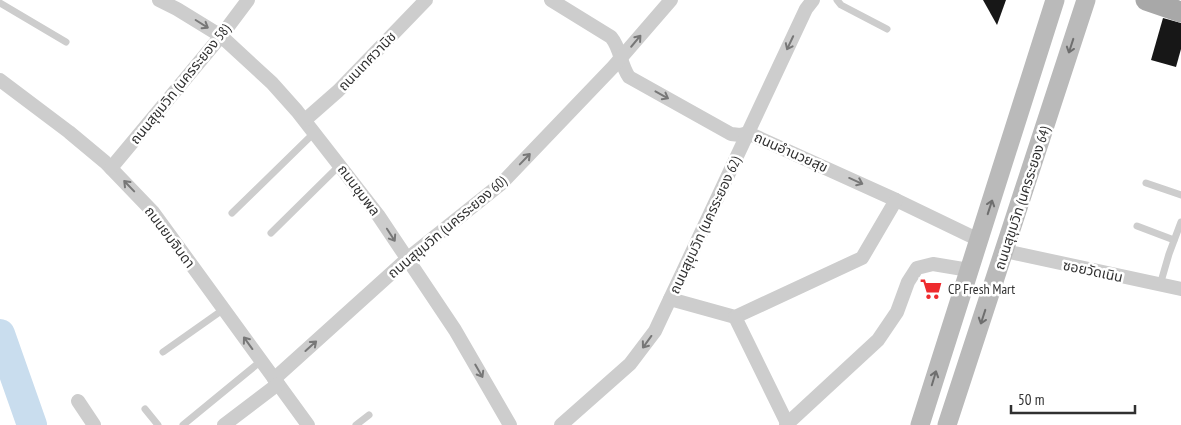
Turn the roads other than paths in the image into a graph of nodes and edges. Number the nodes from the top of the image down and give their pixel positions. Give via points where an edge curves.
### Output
1 (159, 0) edge
2 (248, 0) edge
3 (426, 0) edge
4 (551, 0) edge
5 (671, 0) edge
6 (813, 0) edge
7 (838, 0) edge
8 (1055, 0) edge
9 (1086, 0) edge
10 (1146, 0) edge
11 (0, 3) edge
12 (1181, 12) edge
13 (886, 29) dead end
14 (221, 36) junction
15 (66, 42) dead end
16 (622, 58) junction
17 (0, 80) edge
18 (305, 120) junction
19 (315, 132) junction
20 (748, 133) junction
21 (340, 165) junction
22 (111, 168) junction
23 (1146, 182) dead end
24 (1181, 195) edge
25 (896, 200) junction
26 (232, 213) dead end
27 (1181, 222) edge
28 (1137, 226) dead end
29 (271, 234) dead end
30 (979, 240) junction
31 (1174, 240) junction
32 (1005, 251) junction
33 (407, 259) junction
34 (969, 270) junction
35 (1160, 285) junction
36 (1181, 289) edge
37 (670, 299) junction
38 (224, 309) junction
39 (735, 317) junction
40 (164, 352) dead end
41 (261, 361) junction
42 (276, 381) junction
43 (78, 401) dead end
44 (145, 409) dead end
45 (369, 415) dead end
46 (786, 424) edge
47 (94, 425) edge
48 (158, 425) edge
49 (183, 425) edge
50 (224, 425) edge
51 (308, 425) edge
52 (356, 425) edge
53 (510, 425) edge
54 (561, 425) edge
55 (920, 425) edge
56 (947, 425) edge

1 -> 14 street, ถนนชุมพล
2 - 14 street, ถนนสุขุมวิท (นครระยอง 58)
3 - 18 street, ถนนเทศวานิช via 338,91
4 - 16 street, ถนนอำนวยสุข via 611,36
16 -> 5 street, ถนนสุขุมวิท (นครระยอง 60)
6 -> 20 street, ถนนสุขุมวิท (นครระยอง 62)
7 - 13 lane via 841,5
30 -> 8 street, ถนนสุขุมวิท (นครระยอง 64)
9 -> 32 street, ถนนสุขุมวิท (นครระยอง 64)
10 - 12 main road
11 - 15 lane
14 - 18 street, ถนนชุมพล via 272,82
14 - 22 street, ถนนสุขุมวิท (นครระยอง 58)
16 -> 20 street, ถนนอำนวยสุข via 628,77 731,134
33 -> 16 street, ถนนสุขุมวิท (นครระยอง 60) via 502,183
17 - 22 street, ถนนยมจินดา
18 - 19 street, ถนนชุมพล
19 - 21 street, ถนนชุมพล
19 - 26 lane
20 -> 25 street, ถนนอำนวยสุข
20 - 37 street, ถนนสุขุมวิท (นครระยอง 62)
21 - 29 lane
21 -> 33 street, ถนนชุมพล
38 -> 22 street, ถนนยมจินดา via 153,212
23 - 24 lane
25 - 30 street, ถนนอำนวยสุข
25 - 39 street via 862,258
27 - 31 lane
28 - 31 lane
30 - 34 street, ถนนสุขุมวิท (นครระยอง 64)
31 - 35 lane
32 - 35 street, ซอยวัดเนิน
32 -> 56 street, ถนนสุขุมวิท (นครระยอง 64)
42 -> 33 street, ถนนสุขุมวิท (นครระยอง 60)
33 -> 53 street, ถนนชุมพล via 455,330
34 - 46 street via 933,264 917,268 897,312 878,340
55 -> 34 street, ถนนสุขุมวิท (นครระยอง 64)
35 - 36 street, ซอยวัดเนิน
37 - 39 street
37 -> 54 street, ถนนสุขุมวิท (นครระยอง 62) via 655,331 630,364
38 - 40 lane
41 -> 38 street, ถนนยมจินดา
39 - 46 street
41 - 42 street, ถนนยมจินดา
41 - 49 lane
42 - 50 street, ถนนสุขุมวิท (นครระยอง 60)
42 - 51 street, ถนนยมจินดา
43 - 47 street
44 - 48 lane
45 - 52 lane

